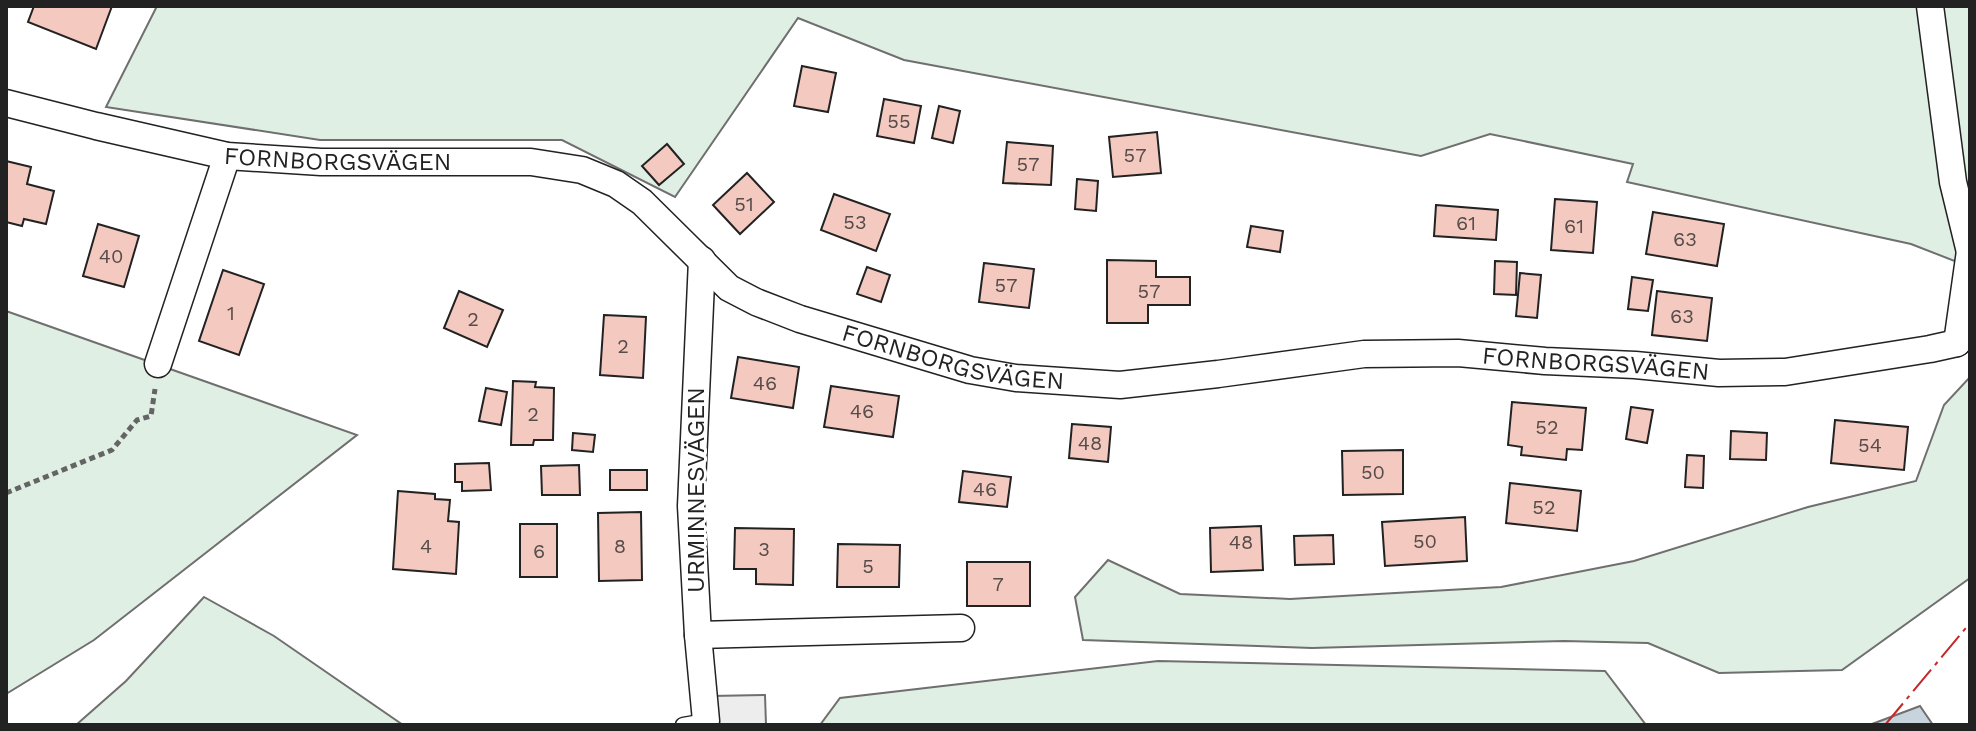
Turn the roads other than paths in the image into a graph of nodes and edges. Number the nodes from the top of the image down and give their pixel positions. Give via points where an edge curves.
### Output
1 (1930, 6) edge
2 (6, 103) edge
3 (227, 156) junction
4 (1970, 252) edge
5 (702, 260) junction
6 (1963, 336) edge
7 (158, 364) road end
8 (961, 628) dead end
9 (698, 635) junction
10 (695, 723) edge

1 - 4 street, FORNBORGSVÄGEN via 1953,182
2 - 3 street, FORNBORGSVÄGEN
3 - 5 street, FORNBORGSVÄGEN via 321,162 531,162 582,170 642,202
3 - 7 street
4 - 6 street, FORNBORGSVÄGEN
5 - 6 street, FORNBORGSVÄGEN via 729,288 756,302 970,370 1120,385 1364,354 1458,353 1719,373 1785,372 1930,349
5 - 9 street, URMINNESVÄGEN via 691,506
8 - 9 street
9 - 10 street, URMINNESVÄGEN

